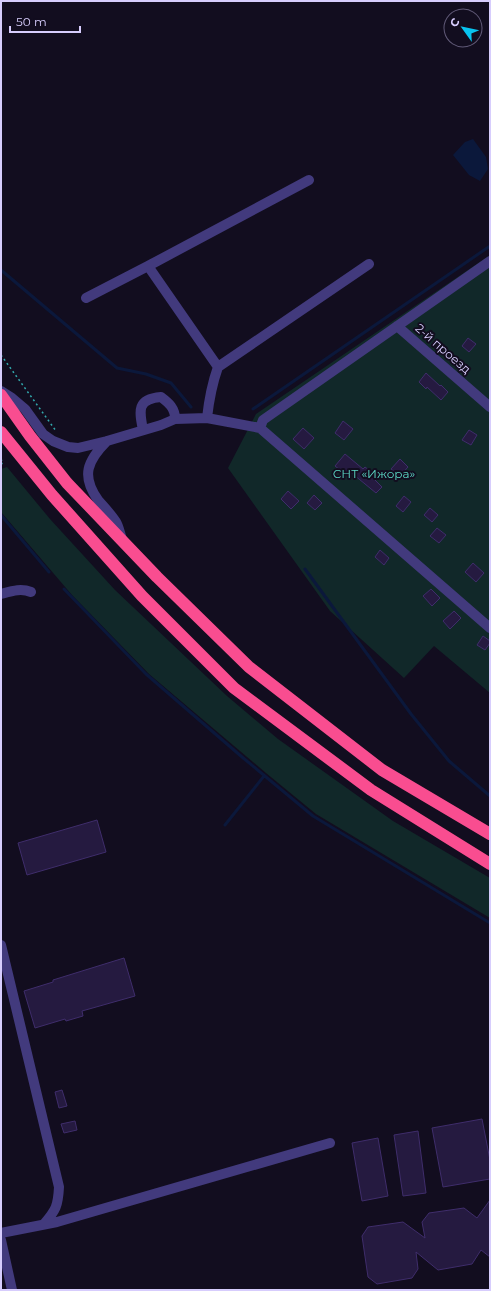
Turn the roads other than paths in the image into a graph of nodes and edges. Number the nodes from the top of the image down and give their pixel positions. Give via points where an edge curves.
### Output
1 (309, 180) dead end
2 (490, 262) edge
3 (369, 264) dead end
4 (148, 266) junction
5 (86, 298) dead end
6 (397, 326) junction
7 (218, 367) junction
8 (1, 391) edge
9 (1, 396) edge
10 (490, 407) edge
11 (207, 418) junction
12 (175, 419) junction
13 (260, 428) junction
14 (143, 430) junction
15 (1, 432) edge
16 (107, 441) junction
17 (123, 542) junction
18 (32, 592) dead end
19 (1, 594) edge
20 (490, 628) edge
21 (490, 834) edge
22 (490, 864) edge
23 (1, 945) edge
24 (330, 1143) dead end
25 (44, 1224) junction
26 (1, 1233) edge
27 (1, 1240) edge
28 (12, 1290) edge

1 - 4 street
2 - 6 street
3 - 7 street
4 - 5 street
4 - 7 street
6 - 10 street, 2-й проезд
6 - 13 street via 263,420
7 - 11 street via 213,380
8 - 16 street via 25,409 43,434 60,445 78,448
9 - 17 highway via 66,483
11 - 12 street
11 - 13 street
12 - 14 street
12 - 14 street via 172,406 167,401 161,396 150,398 142,404 140,410
13 - 20 street
14 - 16 street
15 - 22 highway via 52,495 142,596 234,688 371,790
16 - 17 street via 93,456 88,479 98,500 116,522
17 - 21 highway via 249,667 382,770
18 - 19 street via 17,590
23 - 25 street via 60,1187 55,1211
24 - 25 street
25 - 26 street
27 - 28 street

